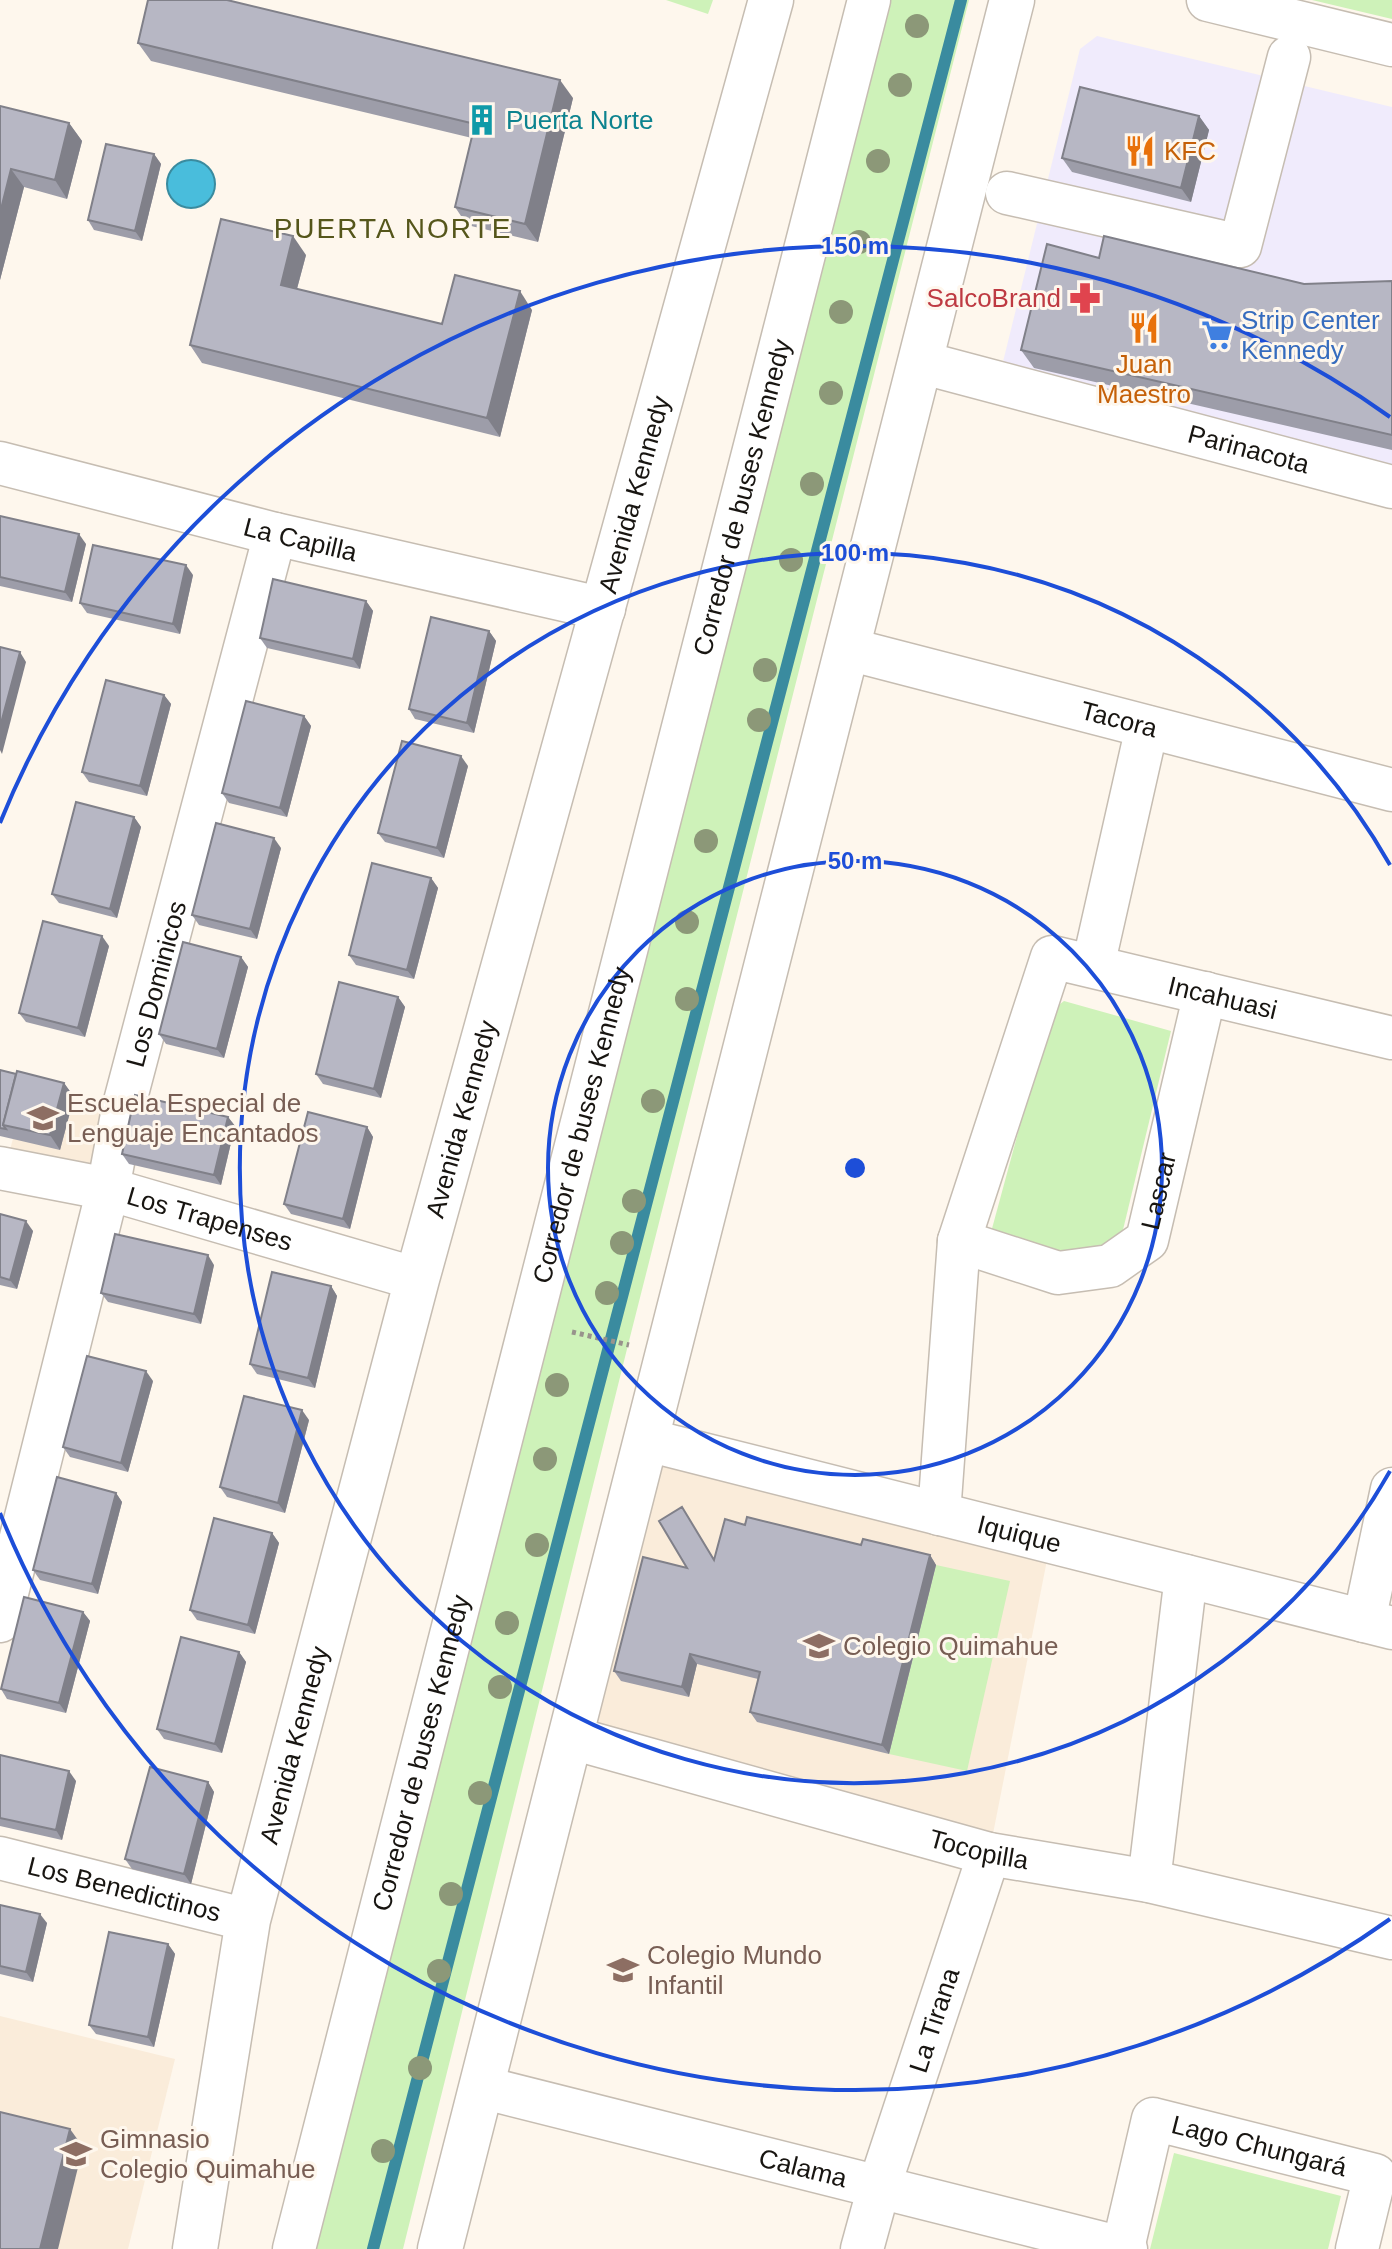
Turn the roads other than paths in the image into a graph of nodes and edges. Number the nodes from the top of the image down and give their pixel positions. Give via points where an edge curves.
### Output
1 (771, 0) edge
2 (869, 0) edge
3 (1012, 0) edge
4 (1208, 0) edge
5 (1392, 45) edge
6 (1289, 57) dead end
7 (1007, 193) dead end
8 (920, 362) junction
9 (0, 463) edge
10 (1392, 487) edge
11 (275, 534) junction
12 (604, 609) junction
13 (848, 649) junction
14 (1147, 727) junction
15 (1392, 790) edge
16 (1093, 966) junction
17 (1205, 993) junction
18 (1392, 1038) edge
19 (0, 1168) edge
20 (108, 1189) junction
21 (959, 1241) junction
22 (417, 1279) junction
23 (647, 1440) junction
24 (1392, 1489) edge
25 (939, 1514) junction
26 (1186, 1576) junction
27 (0, 1621) edge
28 (1378, 1624) edge
29 (572, 1738) junction
30 (989, 1854) junction
31 (0, 1858) edge
32 (1149, 1881) junction
33 (248, 1920) junction
34 (1392, 1938) edge
35 (481, 2087) junction
36 (879, 2187) junction
37 (195, 2249) edge
38 (294, 2249) edge
39 (440, 2249) edge
40 (862, 2249) edge
41 (1124, 2249) edge
42 (1357, 2249) edge

1 - 12 main road, Avenida Kennedy
2 - 38 street, Corredor de buses Kennedy
3 - 8 main road
4 - 5 street
6 - 7 street via 1240,246
8 - 10 street, Parinacota
8 - 13 main road
9 - 11 street, La Capilla
11 - 12 street, La Capilla
11 - 20 street, Los Dominicos via 123,1109
12 - 22 main road, Avenida Kennedy
13 - 14 street, Tacora
13 - 23 main road
14 - 15 street, Tacora
14 - 16 street
16 - 17 street, Incahuasi
16 - 21 street, Incahuasi via 1052,957
17 - 18 street, Incahuasi
17 - 21 street, Lascar via 1147,1240 1110,1266 1058,1273
19 - 20 street, Los Trapenses
20 - 22 street, Los Trapenses
20 - 27 street, Los Dominicos
21 - 25 street
22 - 33 main road, Avenida Kennedy
23 - 25 street, Iquique
23 - 29 main road
24 - 28 street
25 - 26 street, Iquique
26 - 28 street, Iquique
26 - 32 street
29 - 30 street, Tocopilla
29 - 35 main road
30 - 32 street, Tocopilla
30 - 36 street, La Tirana
31 - 33 street, Los Benedictinos
32 - 34 street, Tocopilla
33 - 37 main road, Avenida Kennedy
35 - 36 street, Calama
35 - 39 main road
36 - 40 street, La Tirana
36 - 41 street, Calama
41 - 42 street, Lago Chungará via 1153,2119 1375,2175

